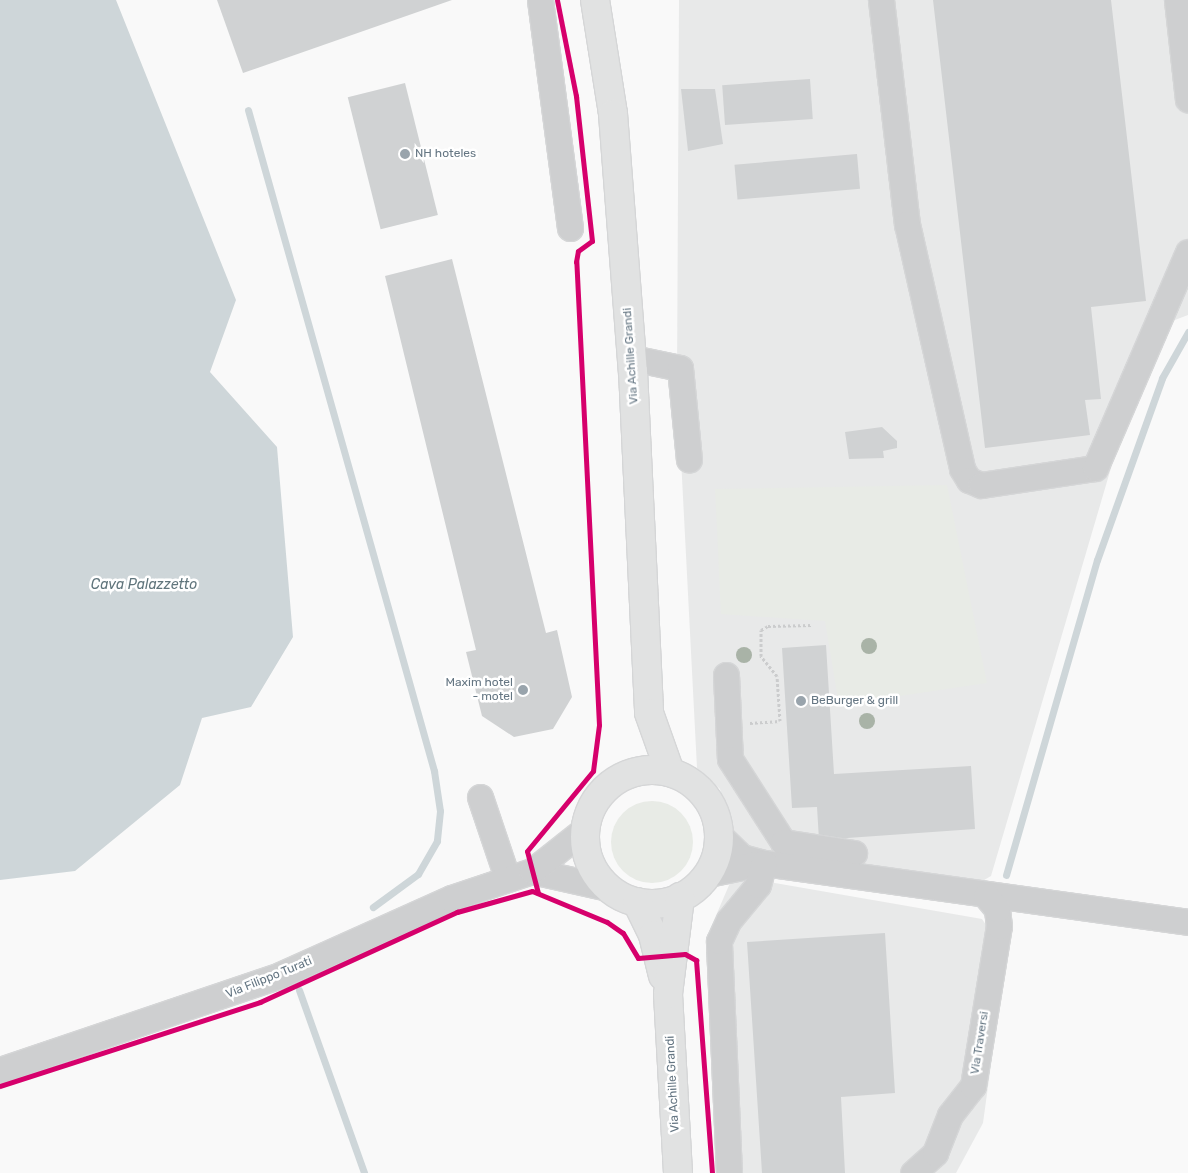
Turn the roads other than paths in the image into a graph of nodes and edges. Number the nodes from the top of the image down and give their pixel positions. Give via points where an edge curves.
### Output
1 (540, 0) edge
2 (595, 0) edge
3 (881, 0) edge
4 (1177, 0) edge
5 (1188, 99) edge
6 (570, 228) dead end
7 (1188, 252) edge
8 (632, 358) junction
9 (689, 460) dead end
10 (726, 675) dead end
11 (649, 713) junction
12 (632, 772) junction
13 (670, 772) junction
14 (480, 798) dead end
15 (585, 828) junction
16 (719, 835) junction
17 (854, 853) dead end
18 (764, 863) junction
19 (532, 870) junction
20 (708, 874) junction
21 (507, 877) junction
22 (608, 888) junction
23 (986, 896) junction
24 (680, 897) junction
25 (637, 902) junction
26 (1188, 922) edge
27 (668, 994) junction
28 (0, 1070) edge
29 (678, 1173) edge
30 (729, 1173) edge
31 (912, 1173) edge

1 - 6 street
2 - 8 main road, Via Achille Grandi via 613,114
3 - 7 street via 907,224 962,469 969,480 981,484 1095,468
4 - 5 street
8 - 9 street via 680,368
8 - 11 main road, Via Achille Grandi
10 - 17 street via 730,759 783,842
11 - 12 main road, Via Achille Grandi
11 - 13 main road, Via Achille Grandi
12 - 13 main road
12 - 15 main road via 600,793
13 - 16 main road via 704,794 715,813
14 - 21 street
15 - 19 street, Via Filippo Turati
15 - 22 main road via 588,860
16 - 18 street via 742,857
16 - 20 main road
18 - 20 street
18 - 23 street
18 - 30 street via 758,885 729,920 719,941
19 - 21 street, Via Filippo Turati
19 - 22 street, Via Filippo Turati
20 - 24 main road
21 - 28 street, Via Filippo Turati via 247,988
22 - 25 main road
23 - 26 street
23 - 31 street, Via Traversi via 997,909 999,926 973,1086 950,1114 935,1153
24 - 25 main road via 659,903
24 - 27 main road, Via Achille Grandi
25 - 27 main road, Via Achille Grandi via 653,935
27 - 29 main road, Via Achille Grandi

